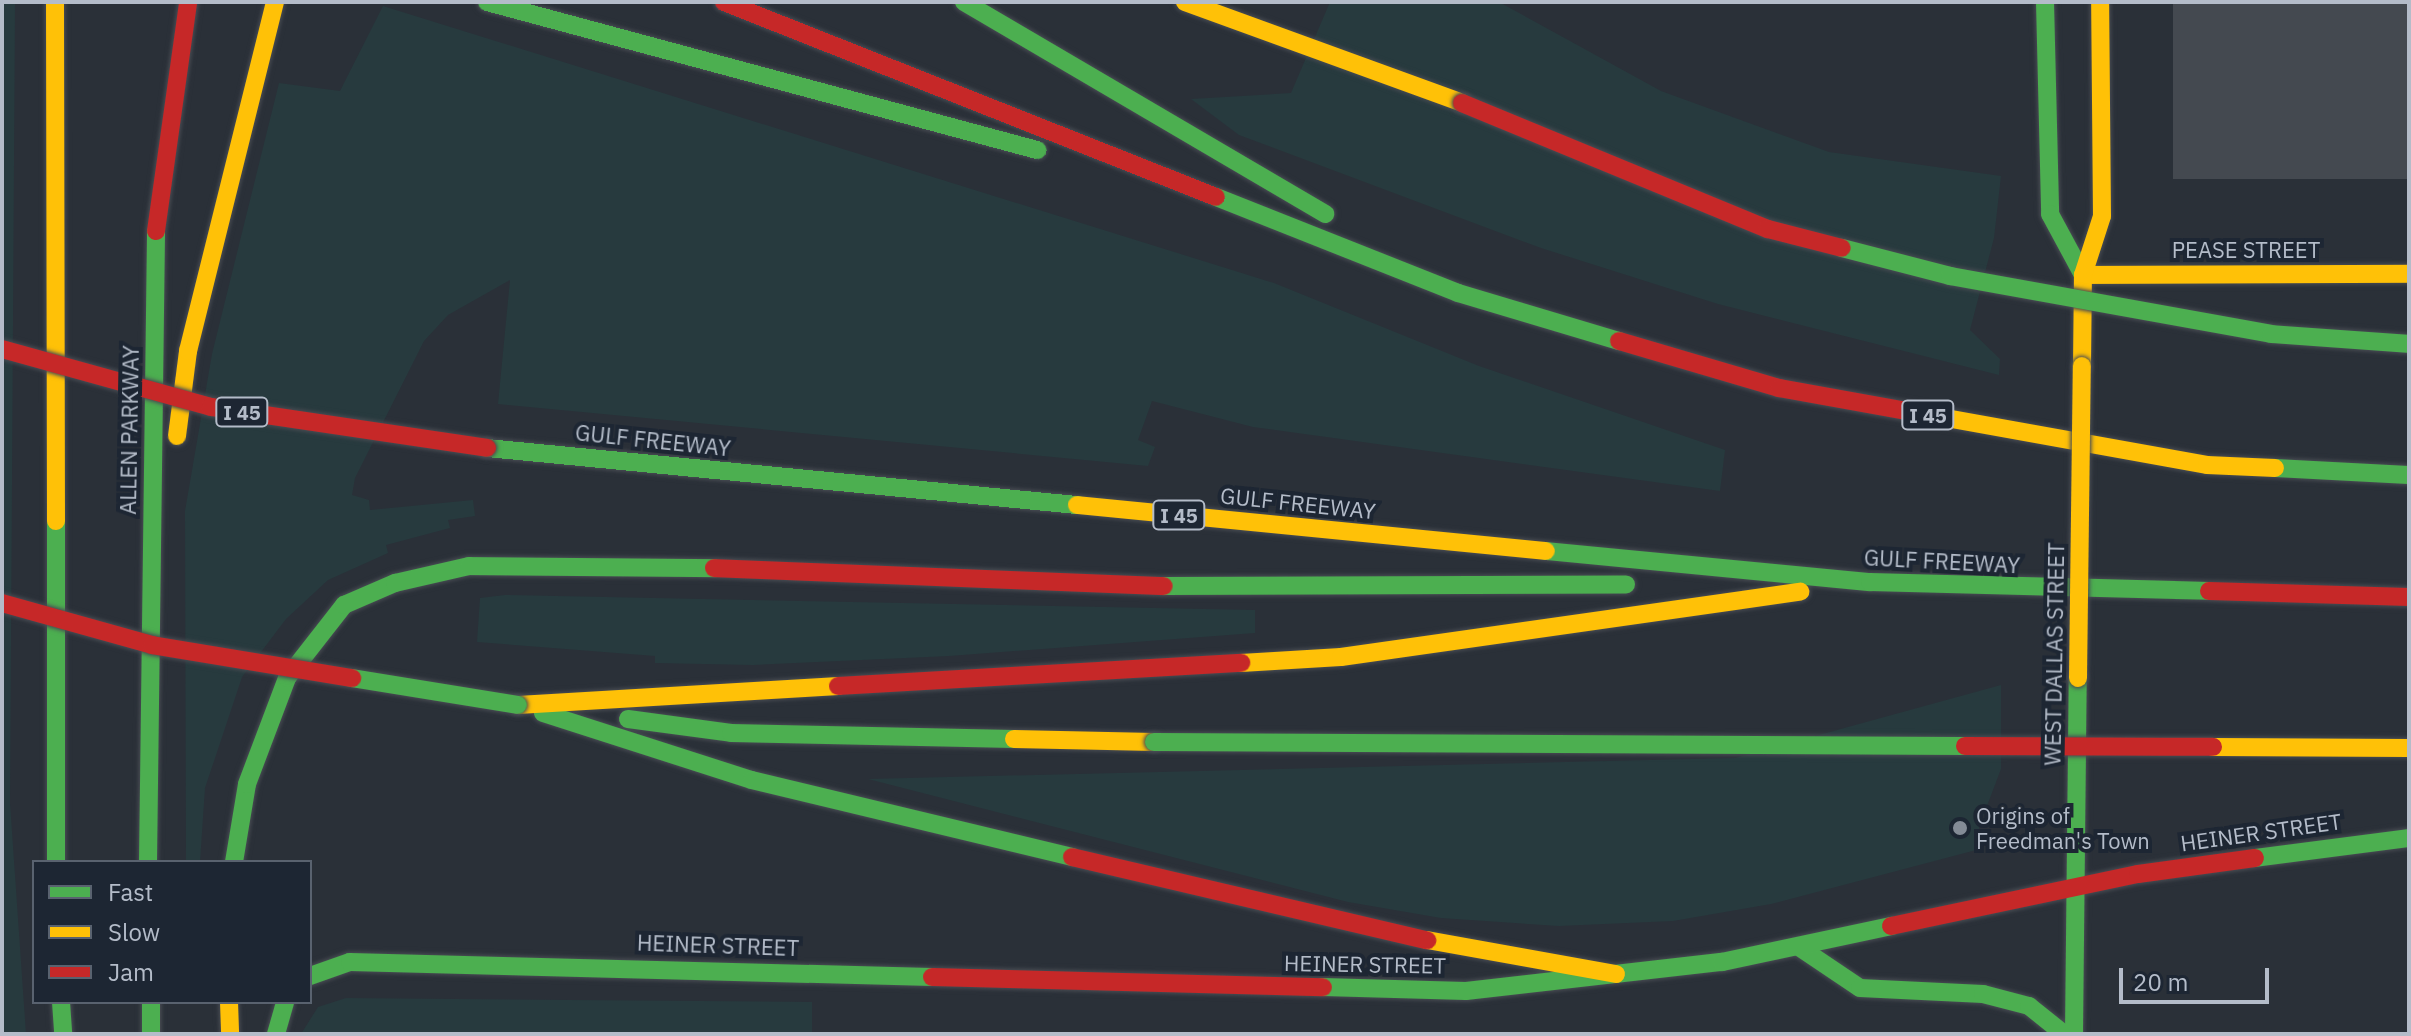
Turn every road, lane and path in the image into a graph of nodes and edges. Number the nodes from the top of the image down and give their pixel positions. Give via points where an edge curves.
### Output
1 (55, 2) edge
2 (188, 2) edge
3 (275, 2) edge
4 (487, 2) edge
5 (724, 2) edge
6 (964, 2) edge
7 (1185, 2) edge
8 (2045, 2) edge
9 (2100, 2) edge
10 (1280, 14) dead end
11 (1462, 103) junction
12 (1251, 208) junction
13 (2409, 274) edge
14 (2083, 275) junction
15 (1458, 293) junction
16 (2409, 344) edge
17 (2, 349) edge
18 (2409, 475) edge
19 (1870, 582) junction
20 (2409, 597) edge
21 (2, 603) edge
22 (148, 668) junction
23 (518, 705) junction
24 (2409, 748) edge
25 (2409, 838) edge
26 (56, 860) edge
27 (148, 860) edge
28 (234, 860) edge
29 (2075, 887) junction
30 (1799, 947) junction
31 (1616, 974) junction
32 (312, 975) edge
33 (61, 1004) edge
34 (151, 1004) edge
35 (229, 1004) edge
36 (284, 1004) edge
37 (63, 1034) edge
38 (151, 1034) edge
39 (230, 1034) edge
40 (276, 1034) edge
41 (2064, 1034) edge
42 (2074, 1034) edge

1 - 26 main road
2 - 22 main road, ALLEN PARKWAY via 156,229
3 - 22 main road via 188,351
4 - 12 main road
5 - 12 main road, I 45
6 - 15 main road
7 - 11 main road
8 - 14 main road, WEST DALLAS STREET via 2050,214
9 - 14 main road, WEST DALLAS STREET via 2102,216
10 - 11 main road
11 - 16 main road, bridge via 1768,229 1935,272 2271,334
12 - 15 main road, I 45
13 - 14 main road, PEASE STREET
14 - 29 main road, WEST DALLAS STREET, bridge
15 - 18 main road, I 45 via 1779,388 2207,465
17 - 19 main road, GULF FREEWAY / I 45, bridge via 211,407 487,448
19 - 20 main road, GULF FREEWAY / I 45
19 - 23 main road via 1341,657
19 - 28 main road via 1114,586 786,568 469,566 395,583 344,605 296,666 247,784
21 - 23 main road, bridge via 152,645
22 - 27 main road, ALLEN PARKWAY
23 - 24 main road, bridge via 731,733 1154,742
23 - 31 main road via 752,780 1389,933
25 - 29 main road, HEINER STREET via 2320,846
29 - 30 main road, HEINER STREET
29 - 42 main road, WEST DALLAS STREET
30 - 31 main road, HEINER STREET
30 - 41 main road via 1860,988 1983,994 2029,1006
31 - 32 main road, HEINER STREET via 1466,991 350,962
33 - 37 main road
34 - 38 main road
35 - 39 main road
36 - 40 main road

